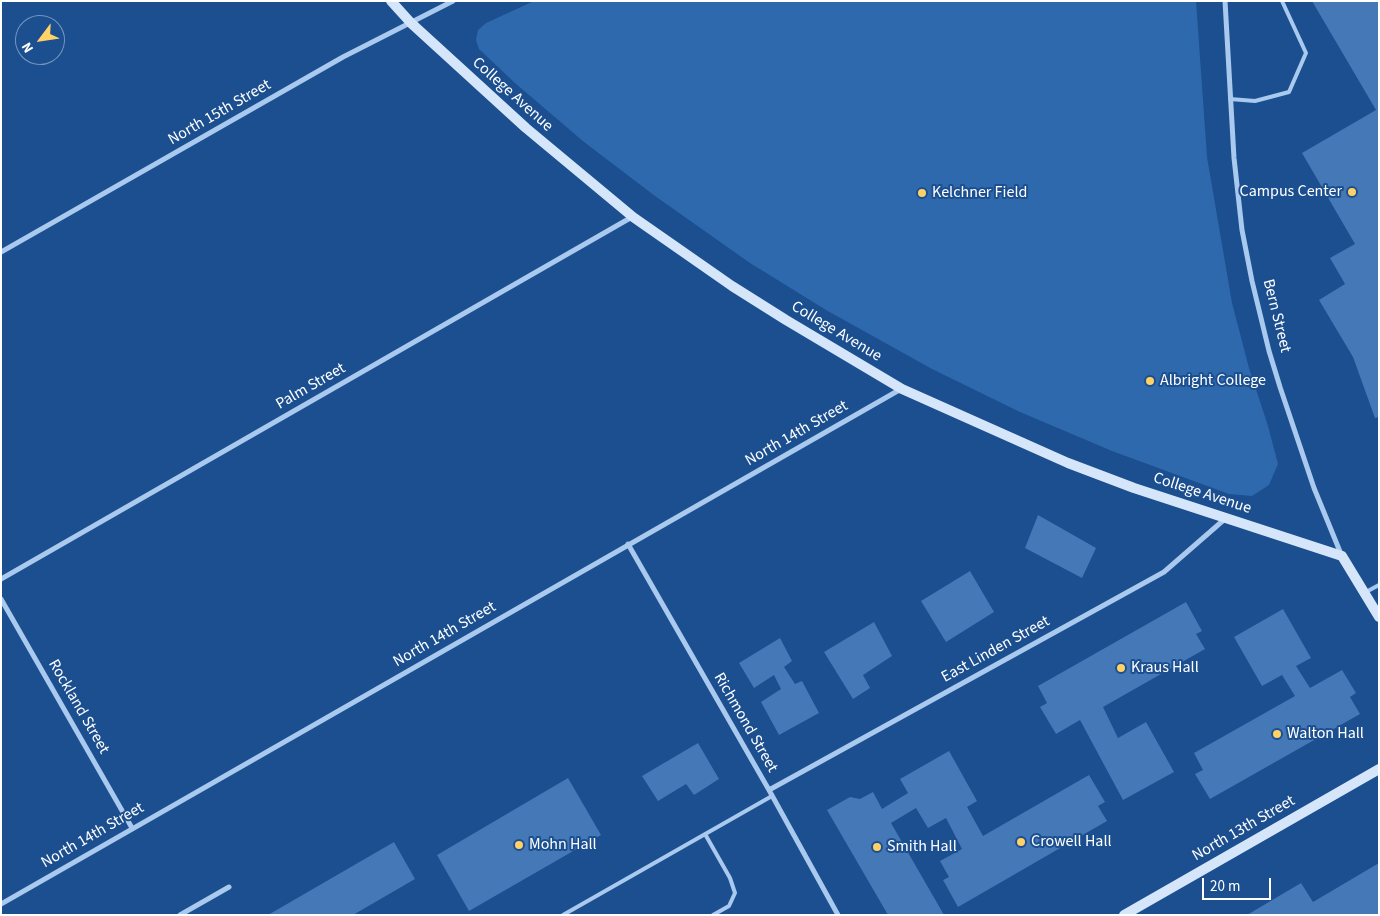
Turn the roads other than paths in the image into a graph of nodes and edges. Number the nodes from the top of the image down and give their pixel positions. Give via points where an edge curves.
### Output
1 (391, 1) edge
2 (453, 1) edge
3 (1225, 1) edge
4 (1282, 1) edge
5 (411, 23) junction
6 (1230, 99) junction
7 (633, 217) junction
8 (1, 252) edge
9 (902, 389) junction
10 (1226, 518) junction
11 (628, 544) junction
12 (1342, 556) junction
13 (1, 578) edge
14 (1379, 585) edge
15 (1364, 593) junction
16 (1, 599) edge
17 (1379, 617) edge
18 (1379, 769) edge
19 (769, 790) junction
20 (772, 796) junction
21 (132, 828) junction
22 (705, 834) junction
23 (229, 887) dead end
24 (1, 904) edge
25 (180, 915) edge
26 (563, 915) edge
27 (713, 915) edge
28 (838, 915) edge
29 (1124, 915) edge

1 - 5 street, College Avenue
2 - 5 street, North 15th Street
3 - 6 street, Bern Street
4 - 6 lane via 1306,53 1289,92 1255,101
5 - 7 street, College Avenue via 526,128
5 - 8 street, North 15th Street via 343,57
6 - 12 street, Bern Street via 1242,230 1269,351 1314,488
7 - 9 street, College Avenue via 732,286
7 - 13 street, Palm Street
9 - 10 street, College Avenue via 1068,463
9 - 11 street, North 14th Street
10 - 12 street, College Avenue
10 - 19 street, East Linden Street via 1164,572
11 - 19 street, Richmond Street
11 - 21 street, North 14th Street
12 - 15 street, Bern Street
14 - 15 lane
15 - 17 street, Bern Street
16 - 21 street, Rockland Street
18 - 29 street, North 13th Street
19 - 20 street, Richmond Street
20 - 22 lane
20 - 28 street, Richmond Street
21 - 24 street, North 14th Street
22 - 26 lane
22 - 27 lane via 735,893 729,906
23 - 25 street

